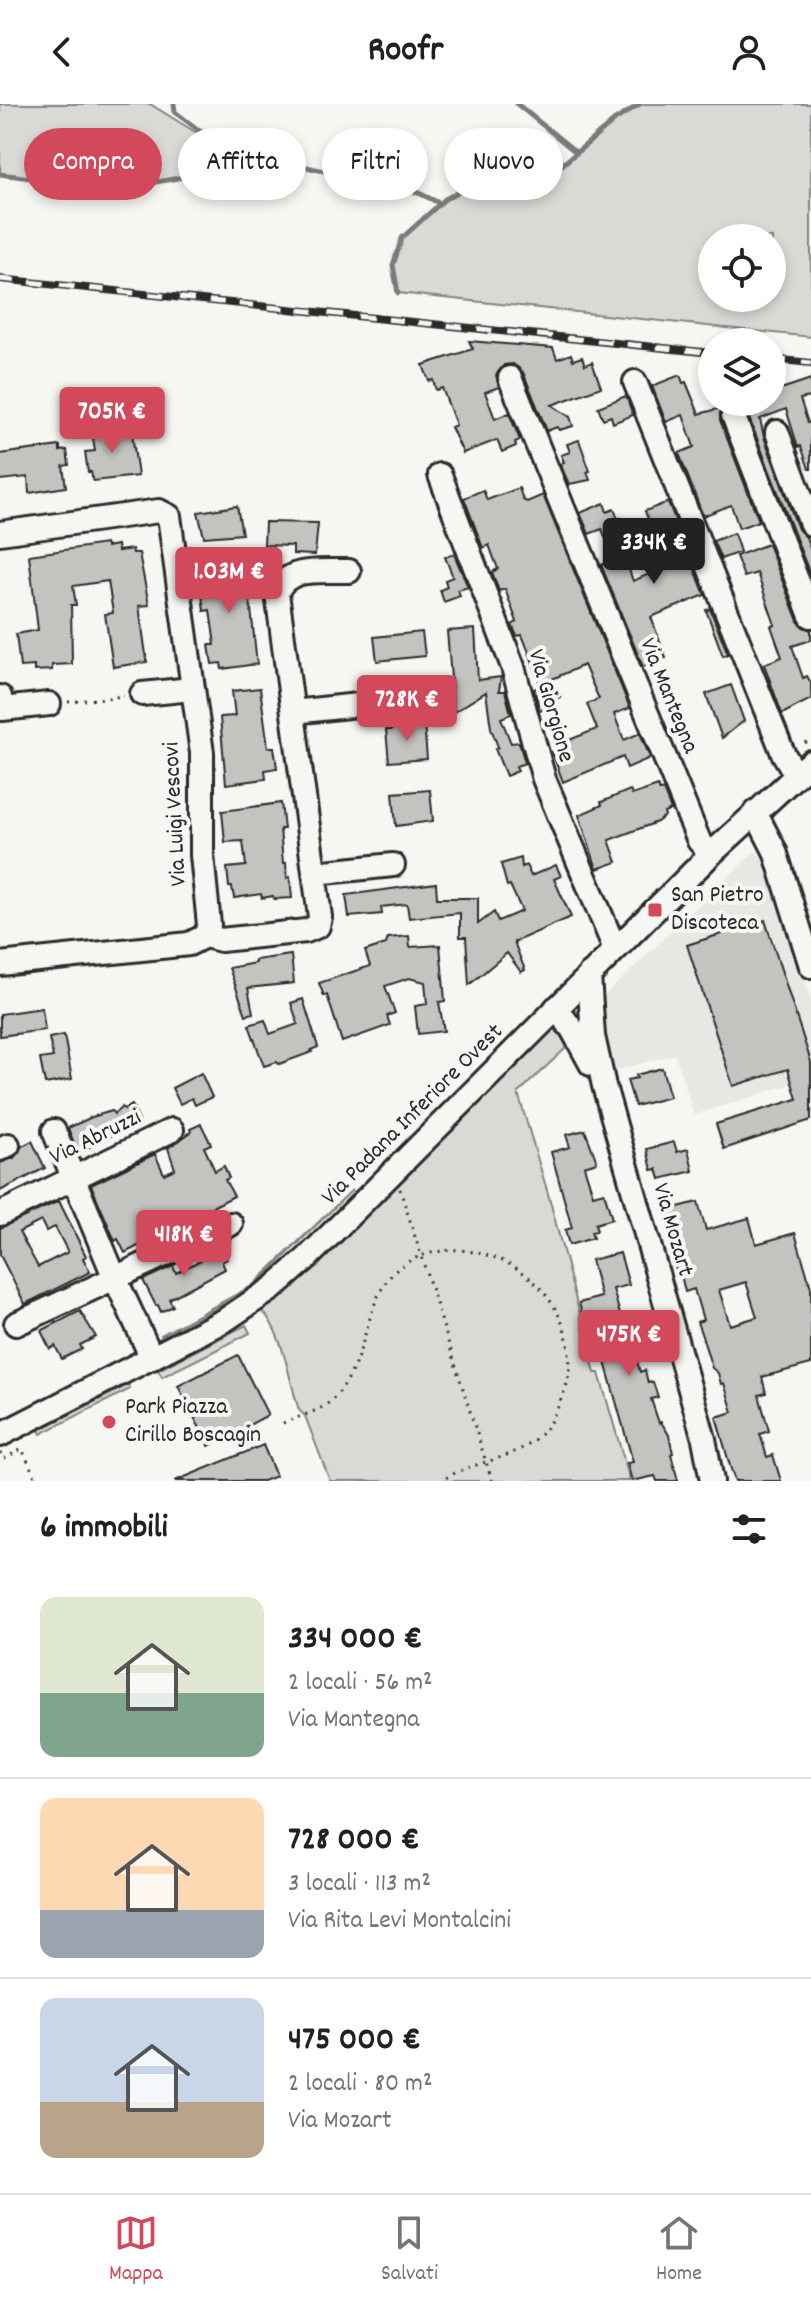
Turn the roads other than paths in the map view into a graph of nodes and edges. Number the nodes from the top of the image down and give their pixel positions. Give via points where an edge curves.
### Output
1 (510, 378) dead end
2 (635, 382) dead end
3 (733, 416) edge
4 (777, 432) dead end
5 (440, 475) dead end
6 (811, 524) edge
7 (0, 533) edge
8 (349, 571) dead end
9 (811, 616) edge
10 (192, 689) junction
11 (142, 694) road end
12 (0, 697) edge
13 (377, 703) dead end
14 (49, 704) road end
15 (293, 712) junction
16 (798, 765) edge
17 (755, 812) junction
18 (711, 854) junction
19 (393, 865) dead end
20 (315, 873) junction
21 (205, 936) junction
22 (615, 949) junction
23 (0, 964) edge
24 (811, 966) edge
25 (589, 975) junction
26 (556, 1008) junction
27 (604, 1086) junction
28 (172, 1130) dead end
29 (54, 1131) dead end
30 (73, 1178) junction
31 (0, 1214) edge
32 (231, 1224) dead end
33 (114, 1276) junction
34 (16, 1324) dead end
35 (152, 1358) junction
36 (0, 1435) edge
37 (712, 1481) edge

1 - 18 street, Via Mantegna via 699,841
2 - 16 street
3 - 9 street
4 - 6 street
5 - 22 street, Via Giorgione via 513,667 544,779
7 - 10 street, Via Luigi Vescovi via 159,511 169,516
8 - 15 street via 296,574 287,577 277,593
10 - 11 street
10 - 21 street, Via Luigi Vescovi via 202,753 202,855 209,925
12 - 14 street via 2,709
13 - 15 street
15 - 20 street
16 - 17 street, Via Padana Inferiore Ovest
17 - 18 street, Via Padana Inferiore Ovest
17 - 24 street via 775,851
18 - 22 street, Via Padana Inferiore Ovest
19 - 20 street
20 - 21 street via 318,926 221,940
21 - 23 street via 189,944
22 - 25 street, Via Padana Inferiore Ovest
25 - 26 street, Via Padana Inferiore Ovest
25 - 27 street, Via Mozart via 593,1036
26 - 27 street, Via Mozart
26 - 35 street, Via Padana Inferiore Ovest via 273,1288
27 - 37 street, Via Mozart
28 - 30 street, Via Abruzzi
29 - 30 street
30 - 31 street, Via Abruzzi
30 - 33 street
32 - 33 street
33 - 34 street
33 - 35 street
35 - 36 street, Via Padana Inferiore Ovest

